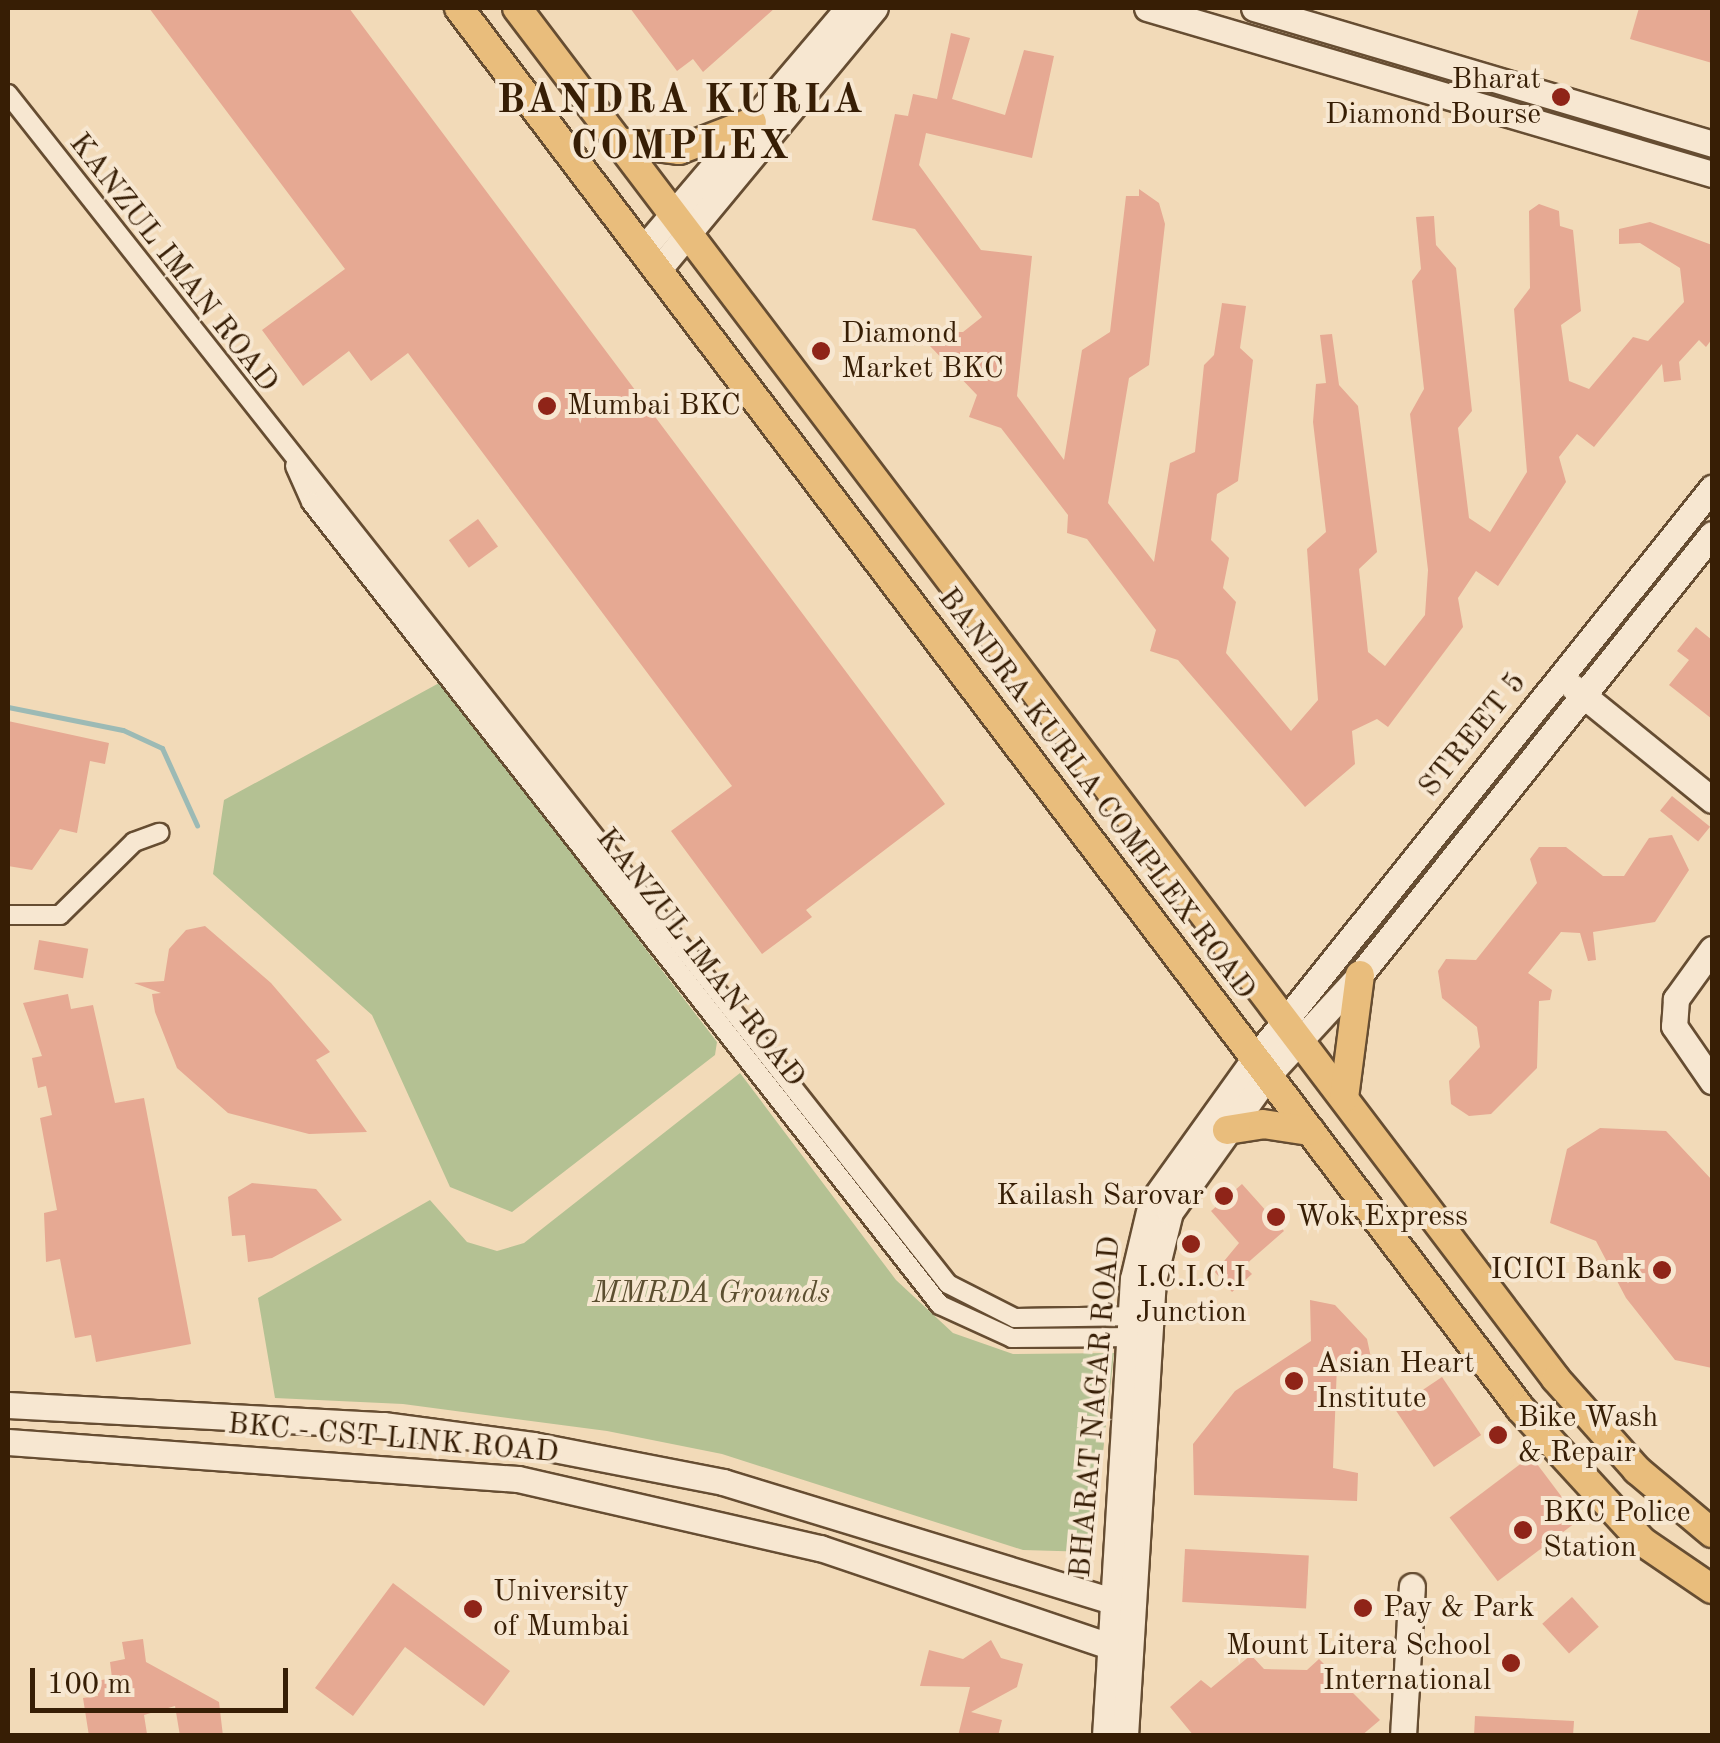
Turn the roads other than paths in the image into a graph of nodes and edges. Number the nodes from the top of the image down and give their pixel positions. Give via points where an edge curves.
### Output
1 (459, 8) edge
2 (517, 8) edge
3 (848, 8) edge
4 (875, 8) edge
5 (1147, 8) edge
6 (1254, 8) edge
7 (8, 94) edge
8 (752, 122) junction
9 (619, 142) junction
10 (1712, 144) edge
11 (1712, 174) edge
12 (680, 223) junction
13 (650, 260) junction
14 (1712, 488) edge
15 (1712, 534) edge
16 (1561, 677) junction
17 (1583, 695) junction
18 (1712, 800) edge
19 (159, 833) dead end
20 (8, 915) edge
21 (1712, 948) edge
22 (1360, 975) junction
23 (1294, 1033) junction
24 (1261, 1067) junction
25 (1712, 1080) edge
26 (1344, 1098) junction
27 (1227, 1130) junction
28 (1310, 1131) junction
29 (1140, 1327) junction
30 (10, 1405) edge
31 (10, 1442) edge
32 (587, 1455) junction
33 (580, 1490) junction
34 (766, 1495) junction
35 (756, 1531) junction
36 (1712, 1533) edge
37 (1412, 1586) dead end
38 (1712, 1589) edge
39 (1112, 1601) junction
40 (1110, 1646) junction
41 (1105, 1736) edge
42 (1126, 1736) edge
43 (1402, 1736) edge

1 - 13 main road, BANDRA KURLA COMPLEX ROAD
2 - 9 main road, BANDRA KURLA COMPLEX ROAD
3 - 8 street
4 - 12 street
5 - 11 street
6 - 10 street
7 - 29 street, KANZUL IMAN ROAD via 296,466 310,502 940,1306 1012,1338
8 - 9 main road via 679,150
8 - 12 street
9 - 12 main road, BANDRA KURLA COMPLEX ROAD
12 - 13 street
12 - 23 main road, BANDRA KURLA COMPLEX ROAD
13 - 24 main road, BANDRA KURLA COMPLEX ROAD
14 - 16 street, STREET 5
15 - 17 street, STREET 5
16 - 17 street
16 - 23 street, STREET 5
17 - 18 street
17 - 22 street, STREET 5
19 - 20 street via 134,842 60,916
21 - 25 street via 1676,999 1674,1026 1685,1052
22 - 23 street, STREET 5
22 - 26 main road
23 - 24 street
23 - 26 main road, BANDRA KURLA COMPLEX ROAD
24 - 27 street, BHARAT NAGAR ROAD
24 - 28 main road, BANDRA KURLA COMPLEX ROAD
24 - 29 street, BHARAT NAGAR ROAD via 1152,1203
26 - 36 main road, BANDRA KURLA COMPLEX ROAD via 1602,1434
27 - 28 main road via 1269,1124
27 - 29 street, BHARAT NAGAR ROAD via 1170,1212
28 - 38 main road, BANDRA KURLA COMPLEX ROAD via 1568,1465 1643,1542
29 - 39 street, BHARAT NAGAR ROAD
29 - 42 street, BHARAT NAGAR ROAD
30 - 31 street
30 - 32 street, BKC - CST LINK ROAD via 383,1424
31 - 33 street, BKC - CST LINK ROAD via 379,1464
32 - 33 street
32 - 34 street, BKC - CST LINK ROAD
33 - 35 street, BKC - CST LINK ROAD
34 - 35 street
34 - 39 street, BKC - CST LINK ROAD
35 - 40 street, BKC - CST LINK ROAD
37 - 43 street
39 - 40 street, BHARAT NAGAR ROAD
40 - 41 street, BHARAT NAGAR ROAD

